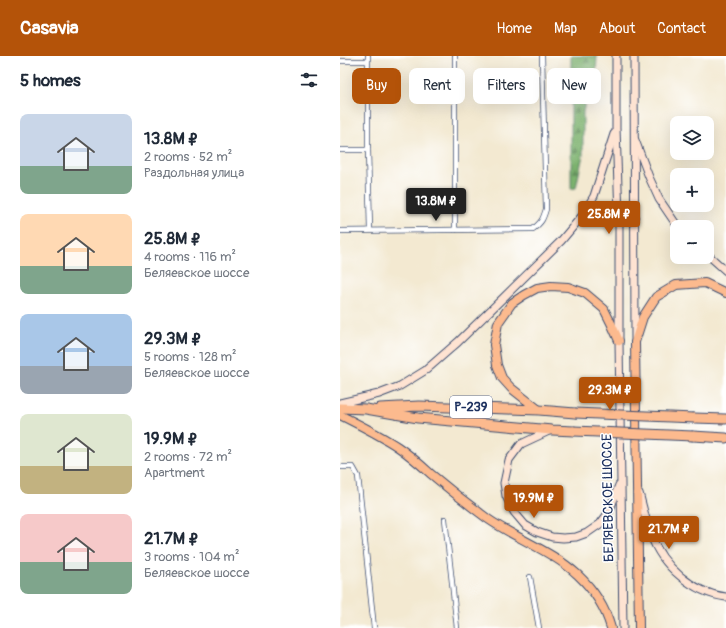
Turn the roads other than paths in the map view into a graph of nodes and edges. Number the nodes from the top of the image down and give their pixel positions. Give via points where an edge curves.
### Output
1 (454, 56) edge
2 (542, 56) edge
3 (616, 56) edge
4 (634, 56) edge
5 (368, 58) edge
6 (340, 61) edge
7 (616, 128) junction
8 (634, 134) junction
9 (340, 150) edge
10 (368, 150) junction
11 (673, 220) edge
12 (370, 230) junction
13 (456, 230) junction
14 (340, 231) edge
15 (714, 260) edge
16 (726, 271) edge
17 (726, 293) edge
18 (619, 341) junction
19 (635, 342) junction
20 (340, 403) edge
21 (340, 408) edge
22 (366, 409) junction
23 (539, 410) junction
24 (340, 415) edge
25 (723, 418) edge
26 (552, 430) junction
27 (726, 438) edge
28 (340, 467) edge
29 (621, 481) junction
30 (637, 485) junction
31 (445, 519) dead end
32 (530, 577) dead end
33 (726, 597) edge
34 (374, 628) edge
35 (457, 628) edge
36 (539, 628) edge
37 (612, 628) edge
38 (623, 628) edge
39 (639, 628) edge

1 - 13 street
2 - 13 street via 546,209 544,218 533,229
3 - 7 main road, БЕЛЯЕВСКОЕ ШОССЕ
4 - 8 main road, БЕЛЯЕВСКОЕ ШОССЕ
5 - 6 street
5 - 10 street
7 - 18 main road, БЕЛЯЕВСКОЕ ШОССЕ
7 - 20 main road via 594,196 582,216 556,246 426,370 400,386
8 - 11 main road via 649,178
8 - 19 main road, БЕЛЯЕВСКОЕ ШОССЕ
9 - 10 street
10 - 12 street
12 - 13 street
12 - 14 street
15 - 16 main road
17 - 19 main road via 705,283 676,285 656,298 643,317
18 - 23 main road via 604,309 584,293 568,287 537,288 512,303 498,323 494,345 497,365 502,378 511,388
18 - 29 main road, БЕЛЯЕВСКОЕ ШОССЕ
19 - 30 main road, БЕЛЯЕВСКОЕ ШОССЕ
21 - 22 highway, Р-239
22 - 23 highway, Р-239 via 419,406
22 - 26 highway, Р-239 via 418,418
23 - 25 highway, Р-239, bridge
24 - 37 main road via 398,447 489,519 578,574 599,599
26 - 27 highway, Р-239, bridge
26 - 29 main road via 521,444 509,460 504,484 506,496 514,512 526,525 552,537 576,537 587,532 600,524 609,512
28 - 34 street via 353,467 358,476
29 - 38 main road, БЕЛЯЕВСКОЕ ШОССЕ
30 - 33 main road via 651,536 660,554 693,586 716,596
30 - 39 main road, БЕЛЯЕВСКОЕ ШОССЕ
31 - 35 street
32 - 36 street

